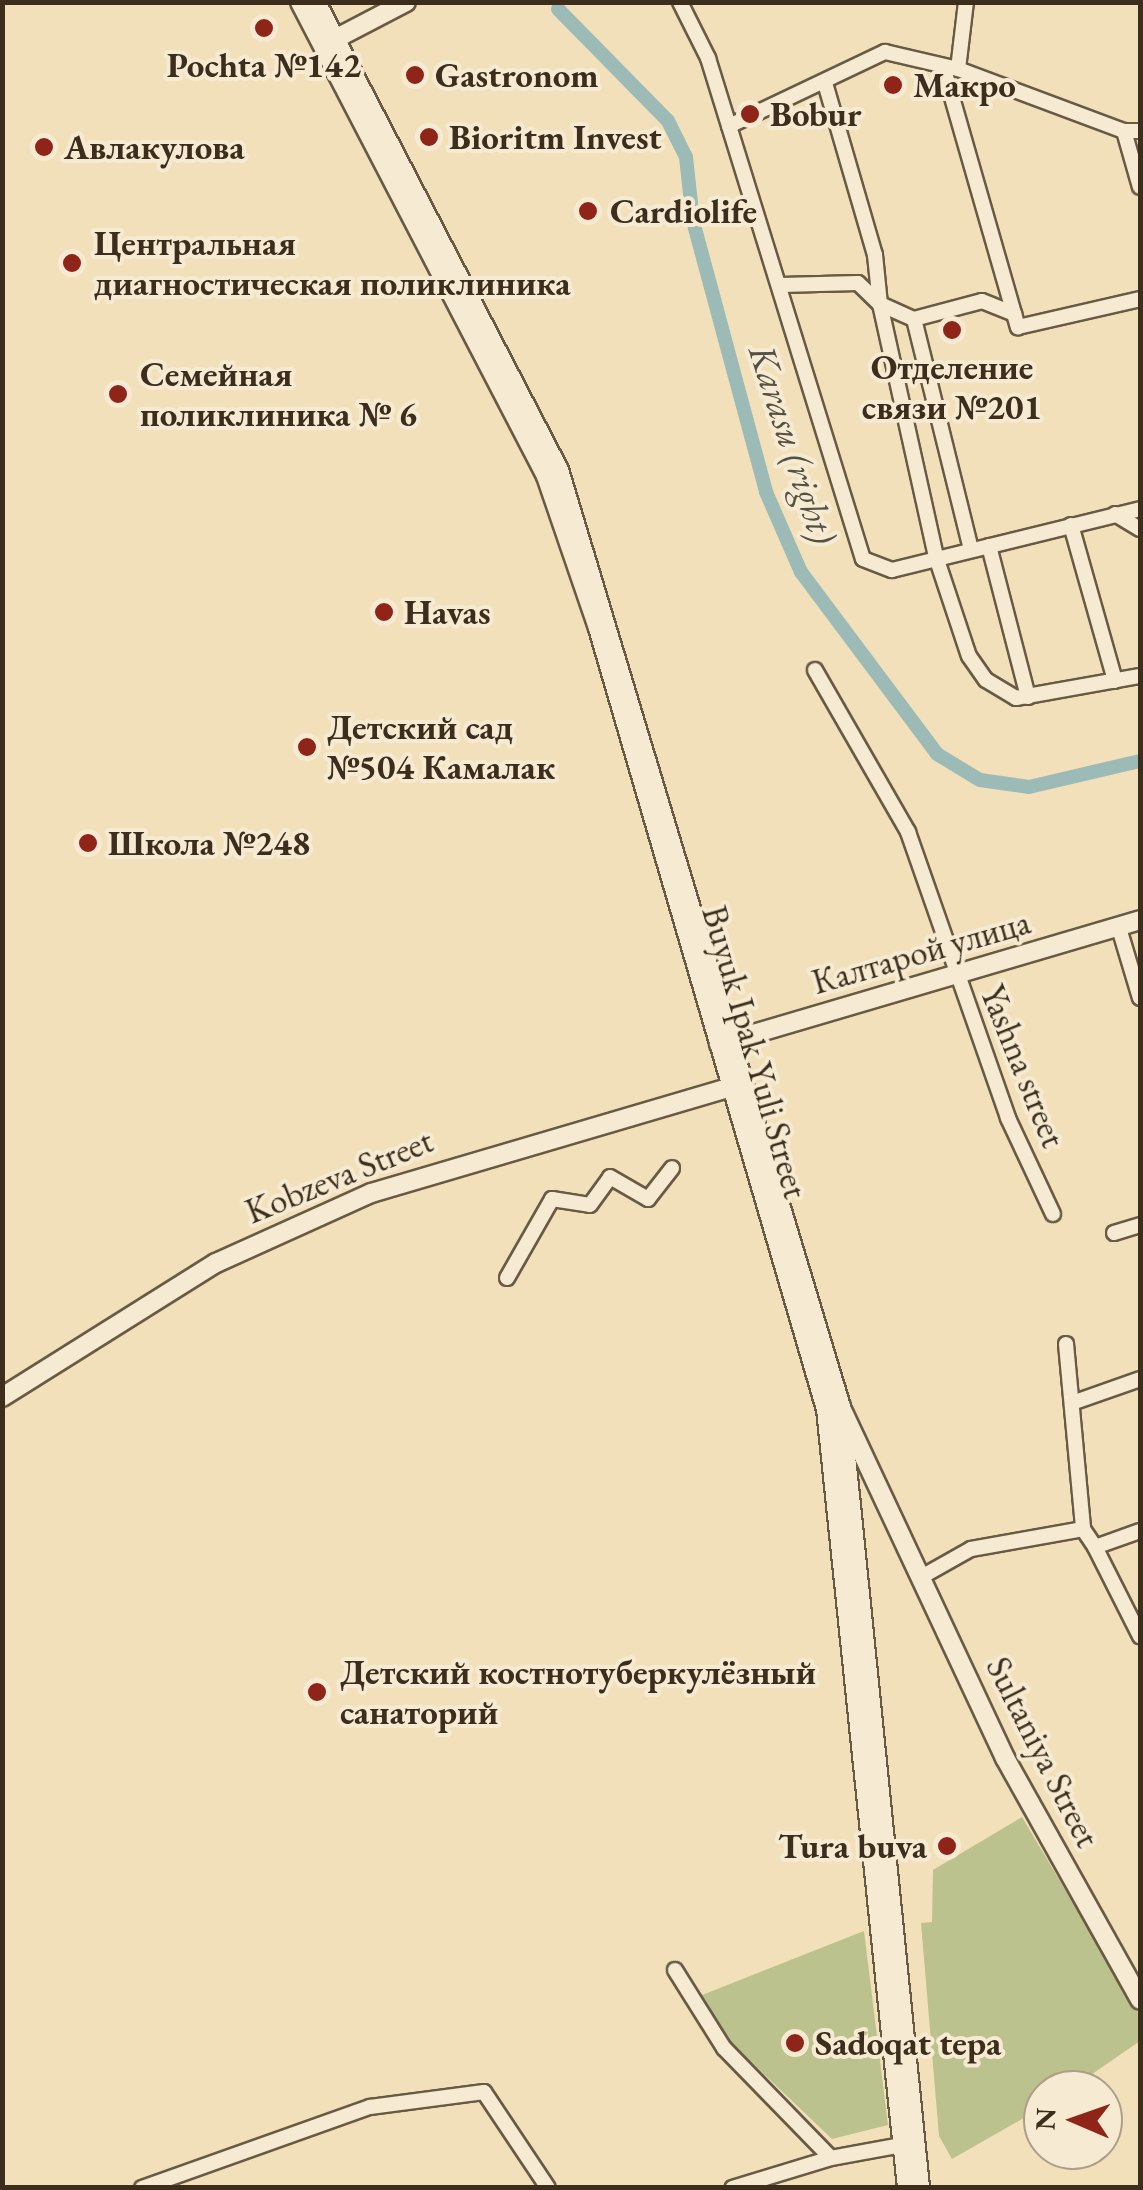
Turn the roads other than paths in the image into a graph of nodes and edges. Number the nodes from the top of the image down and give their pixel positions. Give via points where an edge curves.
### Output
1 (300, 2) edge
2 (316, 2) edge
3 (406, 2) edge
4 (680, 2) edge
5 (966, 2) edge
6 (329, 43) junction
7 (951, 67) junction
8 (825, 84) junction
9 (729, 126) junction
10 (1124, 131) junction
11 (1140, 131) edge
12 (1140, 187) edge
13 (781, 284) junction
14 (1140, 299) edge
15 (880, 304) junction
16 (1014, 314) junction
17 (914, 319) junction
18 (1140, 508) edge
19 (1116, 514) junction
20 (1071, 525) junction
21 (1140, 530) edge
22 (989, 546) junction
23 (972, 550) junction
24 (936, 556) junction
25 (815, 670) dead end
26 (1140, 676) edge
27 (1116, 681) junction
28 (1028, 696) junction
29 (1140, 920) edge
30 (1119, 928) junction
31 (956, 978) junction
32 (1140, 998) edge
33 (726, 1042) junction
34 (738, 1085) junction
35 (672, 1168) dead end
36 (1053, 1214) dead end
37 (1140, 1225) edge
38 (1114, 1233) dead end
39 (508, 1278) dead end
40 (1066, 1344) dead end
41 (1140, 1380) edge
42 (2, 1397) edge
43 (1072, 1404) junction
44 (841, 1408) junction
45 (1083, 1528) junction
46 (1140, 1531) edge
47 (1095, 1547) junction
48 (923, 1576) junction
49 (1140, 1636) edge
50 (675, 1970) dead end
51 (1140, 2000) edge
52 (909, 2144) junction
53 (832, 2158) junction
54 (142, 2188) edge
55 (548, 2188) edge
56 (732, 2188) edge
57 (907, 2188) edge
58 (920, 2188) edge

1 - 6 main road, Buyuk Ipak Yuli Street
2 - 6 main road, Buyuk Ipak Yuli Street
3 - 6 main road
4 - 9 street via 708,58
5 - 7 street
6 - 33 main road, Buyuk Ipak Yuli Street via 546,476
7 - 8 street via 885,52
7 - 10 street
7 - 16 street
8 - 9 street
8 - 15 street via 875,255
9 - 13 street
10 - 11 street
10 - 12 street
13 - 15 street via 858,283
13 - 24 street via 863,559 892,570
14 - 16 street via 1020,330
15 - 17 street
15 - 24 street
16 - 17 street via 982,301
17 - 23 street
18 - 19 street
19 - 20 street
19 - 21 street
20 - 22 street
20 - 27 street
22 - 23 street
22 - 28 street
23 - 24 street
24 - 28 street via 968,656 986,680 1016,698
25 - 31 street, Yashna street via 908,832
26 - 27 street
27 - 28 street
29 - 30 main road, Калтарой улица
30 - 31 main road, Калтарой улица
30 - 32 street
31 - 33 main road, Калтарой улица
31 - 36 street, Yashna street via 1008,1118
33 - 34 main road, Buyuk Ipak Yuli Street
34 - 42 main road, Kobzeva Street via 370,1193 216,1262
34 - 44 main road, Buyuk Ipak Yuli Street
34 - 52 main road, Buyuk Ipak Yuli Street via 831,1436
35 - 39 street via 648,1199 610,1177 590,1205 557,1196
37 - 38 street
40 - 43 street
41 - 43 street
43 - 45 street
44 - 48 main road, Sultаniya Street
44 - 52 main road, Buyuk Ipak Yuli Street
45 - 47 street
45 - 48 street via 971,1549
46 - 47 street
47 - 49 street
48 - 51 main road, Sultаniya Street via 1038,1822
50 - 53 street via 724,2048
52 - 53 street
52 - 57 main road, Buyuk Ipak Yuli Street
52 - 58 main road, Buyuk Ipak Yuli Street
53 - 56 street
54 - 55 street via 370,2107 484,2092

